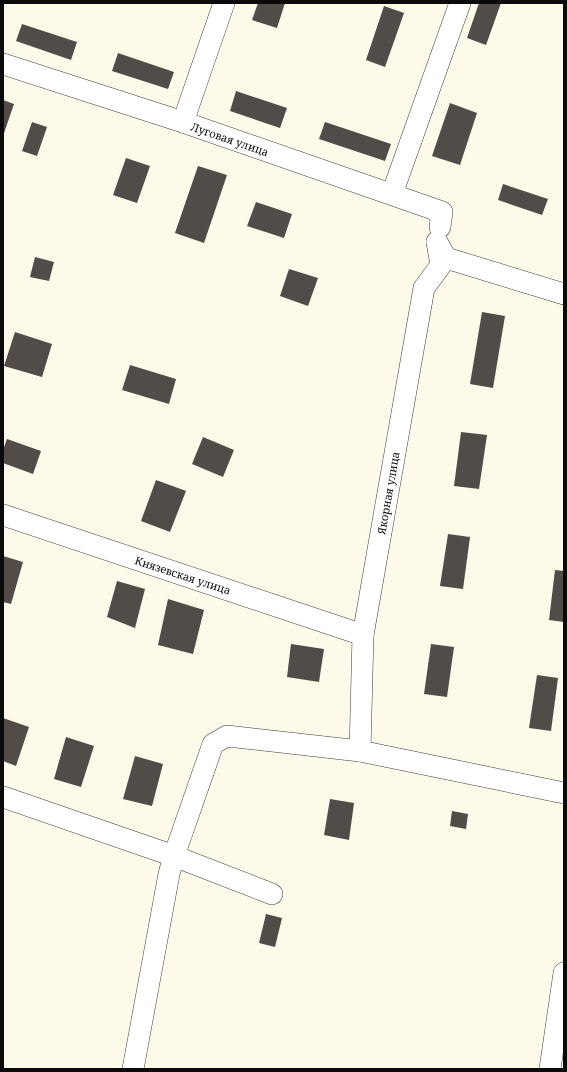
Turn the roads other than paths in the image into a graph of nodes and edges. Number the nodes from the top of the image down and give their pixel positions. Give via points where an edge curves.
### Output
1 (224, 3) edge
2 (460, 3) edge
3 (3, 64) edge
4 (182, 122) junction
5 (392, 194) junction
6 (439, 235) junction
7 (564, 294) edge
8 (3, 515) edge
9 (364, 635) junction
10 (360, 751) junction
11 (564, 793) edge
12 (3, 797) edge
13 (174, 856) junction
14 (272, 894) dead end
15 (564, 973) edge
16 (134, 1069) edge
17 (550, 1069) edge

1 - 4 street
2 - 5 street
3 - 4 street, Луговая улица
4 - 5 street, Луговая улица
5 - 6 street, Луговая улица via 442,212
6 - 7 street, Луговая улица via 446,258
6 - 9 street, Якорная улица via 441,265 424,288
8 - 9 street, Князевская улица
9 - 10 street, Якорная улица
10 - 11 street
10 - 13 street via 227,736 213,744
12 - 13 street
13 - 14 street
13 - 16 street
15 - 17 street

